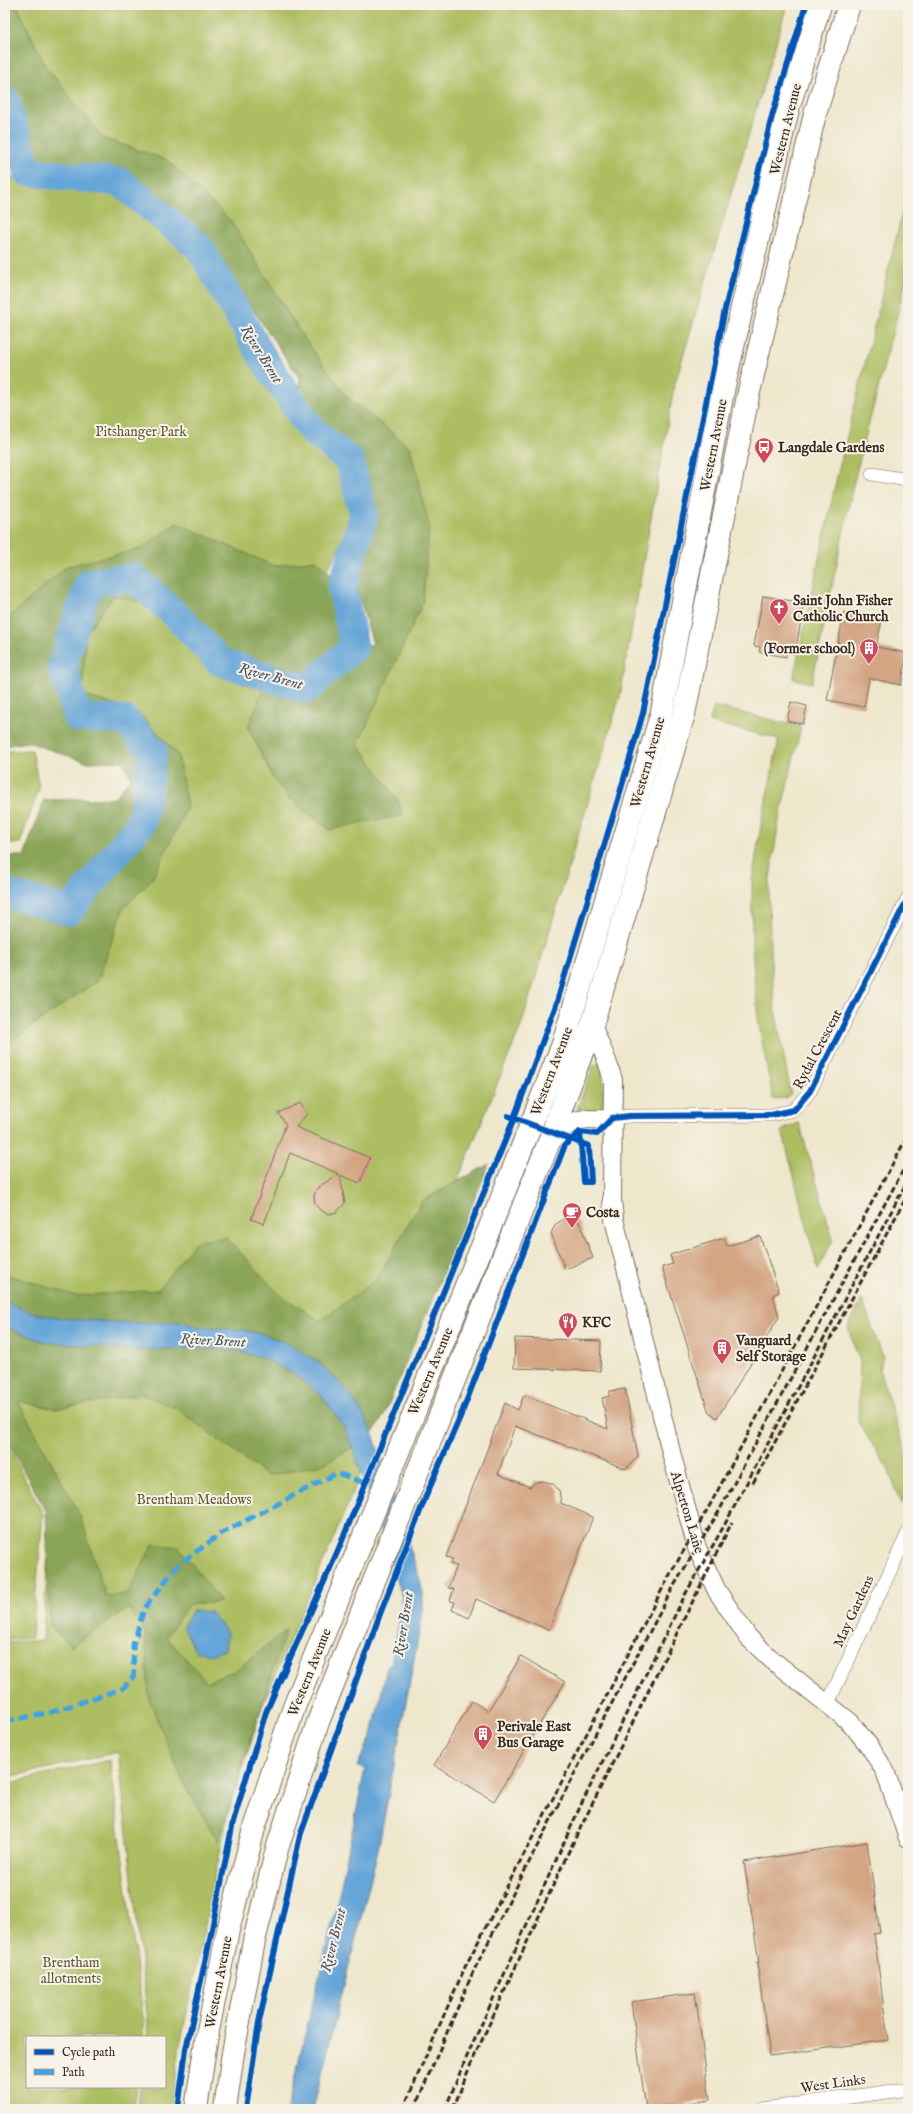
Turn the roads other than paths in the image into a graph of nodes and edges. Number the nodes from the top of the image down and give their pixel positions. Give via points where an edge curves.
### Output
1 (820, 5) edge
2 (849, 5) edge
3 (872, 474) dead end
4 (908, 480) edge
5 (908, 898) edge
6 (592, 1025) junction
7 (612, 1118) junction
8 (547, 1147) junction
9 (908, 1533) edge
10 (828, 1703) junction
11 (908, 1838) edge
12 (908, 2089) edge
13 (196, 2109) edge
14 (225, 2109) edge
15 (763, 2109) edge

1 - 13 highway, Western Avenue via 788,108 724,386 662,712 563,1044 294,1707 254,1828 228,1930 206,2041
2 - 6 highway, Western Avenue via 815,114 748,396 684,714
3 - 4 street
5 - 7 street, Rydal Crescent via 810,1091 794,1110 771,1115
6 - 7 main road, Alperton Lane via 613,1080
6 - 8 highway, Western Avenue
7 - 8 main road via 599,1121 581,1120 569,1124
7 - 10 main road, Alperton Lane via 614,1219 697,1548 717,1592 748,1637 772,1660
8 - 14 highway, Western Avenue via 318,1722 277,1849 254,1941
9 - 10 street, May Gardens
10 - 11 main road, Alperton Lane via 850,1722 885,1771
12 - 15 street, West Links

